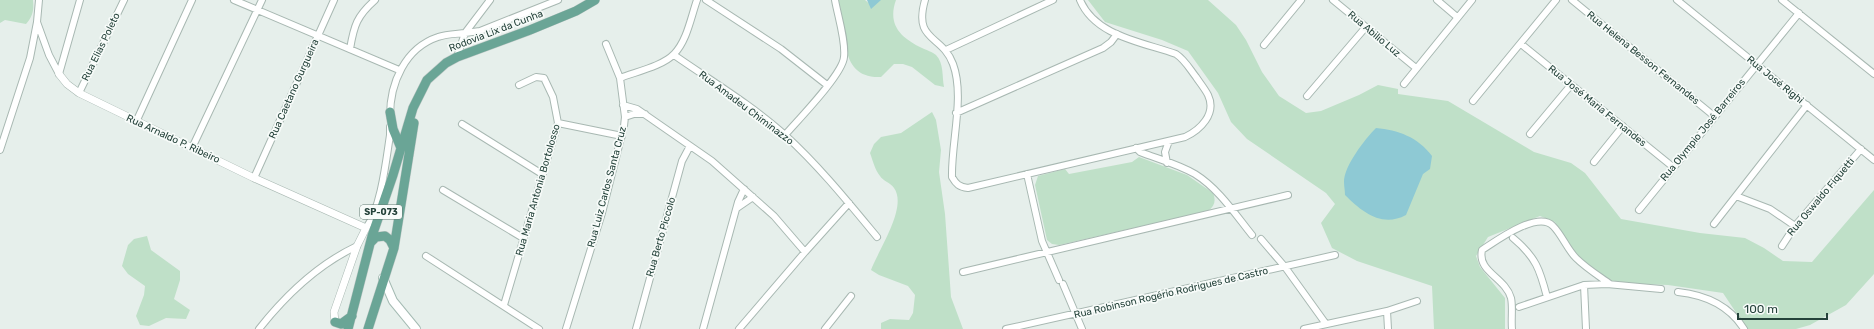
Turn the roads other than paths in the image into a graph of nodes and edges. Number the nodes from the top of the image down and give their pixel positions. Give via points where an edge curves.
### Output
1 (39, 0) edge
2 (80, 0) edge
3 (124, 0) edge
4 (192, 0) edge
5 (234, 0) edge
6 (262, 0) edge
7 (334, 0) edge
8 (375, 0) edge
9 (490, 0) edge
10 (558, 0) edge
11 (595, 0) edge
12 (697, 0) edge
13 (706, 0) edge
14 (835, 0) edge
15 (925, 0) edge
16 (1053, 0) edge
17 (1080, 0) edge
18 (1301, 0) edge
19 (1333, 0) edge
20 (1437, 0) edge
21 (1472, 0) edge
22 (1556, 0) edge
23 (1572, 0) edge
24 (1677, 0) edge
25 (1782, 0) edge
26 (258, 10) junction
27 (1798, 13) junction
28 (1458, 17) junction
29 (37, 22) junction
30 (1366, 28) junction
31 (465, 33) junction
32 (318, 34) junction
33 (1117, 34) junction
34 (606, 44) dead end
35 (1264, 44) dead end
36 (1521, 44) junction
37 (350, 49) junction
38 (946, 50) junction
39 (674, 55) junction
40 (457, 57) junction
41 (1756, 64) junction
42 (1416, 68) junction
43 (399, 70) junction
44 (59, 74) junction
45 (1874, 74) edge
46 (620, 78) junction
47 (1404, 84) dead end
48 (519, 85) dead end
49 (827, 85) junction
50 (1571, 85) junction
51 (79, 93) junction
52 (418, 96) junction
53 (1307, 96) dead end
54 (1473, 101) dead end
55 (623, 105) junction
56 (1807, 105) junction
57 (390, 112) junction
58 (956, 113) junction
59 (645, 114) junction
60 (1714, 116) junction
61 (624, 117) junction
62 (136, 122) junction
63 (558, 123) junction
64 (462, 124) dead end
65 (1622, 126) junction
66 (1530, 134) dead end
67 (785, 135) junction
68 (622, 136) junction
69 (1169, 141) junction
70 (690, 146) junction
71 (192, 148) junction
72 (401, 148) junction
73 (1136, 148) junction
74 (1861, 149) junction
75 (0, 150) edge
76 (1874, 160) edge
77 (1594, 162) dead end
78 (1167, 163) junction
79 (1673, 167) junction
80 (542, 174) junction
81 (1027, 174) junction
82 (254, 178) junction
83 (744, 189) junction
84 (443, 190) dead end
85 (1288, 195) dead end
86 (1736, 196) junction
87 (753, 197) junction
88 (849, 203) junction
89 (737, 208) junction
90 (1231, 208) junction
91 (1639, 210) dead end
92 (1714, 224) dead end
93 (1795, 226) junction
94 (366, 228) junction
95 (1252, 235) dead end
96 (877, 237) dead end
97 (524, 238) junction
98 (1513, 238) dead end
99 (1261, 239) dead end
100 (371, 242) junction
101 (357, 246) junction
102 (1782, 246) dead end
103 (394, 248) junction
104 (805, 252) junction
105 (1046, 252) junction
106 (1335, 255) dead end
107 (426, 256) dead end
108 (1285, 267) junction
109 (963, 272) dead end
110 (383, 278) junction
111 (1610, 284) junction
112 (1584, 285) junction
113 (1661, 289) dead end
114 (1678, 292) dead end
115 (851, 296) dead end
116 (1547, 297) junction
117 (1417, 300) dead end
118 (504, 305) junction
119 (1519, 307) dead end
120 (1387, 311) junction
121 (1076, 314) junction
122 (352, 316) junction
123 (1326, 324) junction
124 (335, 325) edge
125 (259, 329) edge
126 (348, 329) edge
127 (368, 329) edge
128 (416, 329) edge
129 (539, 329) edge
130 (566, 329) edge
131 (636, 329) edge
132 (703, 329) edge
133 (739, 329) edge
134 (825, 329) edge
135 (1006, 329) edge
136 (1082, 329) edge
137 (1304, 329) edge
138 (1388, 329) edge
139 (1512, 329) edge
140 (1586, 329) edge
141 (1744, 329) edge

1 - 29 street, Rua Arnaldo P. Ribeiro
2 - 44 street
3 - 51 street, Rua Elias Poleto
4 - 62 street
5 - 26 street
6 - 26 street
7 - 32 street, Rua Caetano Gurgueira
8 - 37 street via 357,19
9 - 31 street
10 - 31 street via 480,31
11 - 40 main road, Rodovia Lix da Cunha / SP-073 via 530,30
12 - 39 street via 680,46
13 - 49 street via 782,49
14 - 49 street via 845,56 841,68
15 - 38 street via 921,12 924,30
16 - 38 street
17 - 33 street via 1088,16
18 - 35 street
19 - 30 street, Rua Abilio Luz
20 - 28 street
21 - 28 street
22 - 36 street
23 - 60 street, Rua Helena Besson Fernandes
24 - 41 street, Rua José Righi
25 - 27 street
26 - 32 street
26 - 71 street
27 - 41 street, Rua Olympio José Barreiros
27 - 45 street
28 - 42 street
29 - 44 street, Rua Arnaldo P. Ribeiro
29 - 75 street via 30,58
30 - 42 street, Rua Abilio Luz
30 - 53 street
31 - 40 street
31 - 43 street via 439,36 429,40 420,46
32 - 37 street
32 - 82 street, Rua Caetano Gurgueira
33 - 58 street via 1103,48
33 - 69 street via 1183,58 1209,96 1210,111 1202,126 1185,137
34 - 46 street, Rua Luiz Carlos Santa Cruz
36 - 50 street, Rua José Maria Fernandes
36 - 54 street
37 - 43 street
38 - 58 street via 956,76
39 - 46 street
39 - 67 street, Rua Amadeu Chiminazzo
40 - 52 main road, Rodovia Lix da Cunha / SP-073 via 427,80
41 - 56 street, Rua José Righi
41 - 60 street, Rua Olympio José Barreiros
42 - 47 street
43 - 57 street via 392,93
44 - 51 street, Rua Arnaldo P. Ribeiro
46 - 55 street, Rua Luiz Carlos Santa Cruz
48 - 63 street, Rua Maria Antonia Bortolosso via 536,77 544,78 553,97
49 - 67 street
50 - 65 street, Rua José Maria Fernandes
50 - 66 street
51 - 62 street, Rua Arnaldo P. Ribeiro
52 - 72 main road, Rodovia Lix da Cunha / SP-073
52 - 103 main road, Rodovia Lix da Cunha / SP-073
55 - 59 street
55 - 61 street, Rua Luiz Carlos Santa Cruz
56 - 74 street, Rua José Righi
56 - 86 street
57 - 72 main road via 393,129
57 - 94 street via 386,161 372,220
58 - 81 street via 952,169 955,183 968,188
59 - 61 street
59 - 70 street
60 - 79 street, Rua Olympio José Barreiros
61 - 68 street, Rua Luiz Carlos Santa Cruz
62 - 71 street, Rua Arnaldo P. Ribeiro
63 - 68 street
63 - 80 street, Rua Maria Antonia Bortolosso
64 - 80 street
65 - 77 street
65 - 79 street, Rua José Maria Fernandes
67 - 88 street, Rua Amadeu Chiminazzo
68 - 130 street, Rua Luiz Carlos Santa Cruz via 600,219
69 - 73 street
69 - 78 street
70 - 83 street
70 - 131 street, Rua Berto Piccolo via 682,162
71 - 82 street, Rua Arnaldo P. Ribeiro
72 - 100 main road, Rodovia Lix da Cunha / SP-073
73 - 78 street
73 - 81 street
74 - 76 street, Rua José Righi
74 - 93 street, Rua Oswaldo Fiquetti
78 - 90 street via 1186,169 1203,179
79 - 91 street, Rua Olympio José Barreiros
80 - 97 street, Rua Maria Antonia Bortolosso
81 - 105 street
82 - 94 street, Rua Arnaldo P. Ribeiro
83 - 87 street
83 - 89 street
84 - 97 street
85 - 90 street
86 - 92 street
86 - 93 street via 1770,210
87 - 89 street
87 - 104 street via 774,216
88 - 96 street, Rua Amadeu Chiminazzo
88 - 104 street
89 - 132 street
90 - 95 street
90 - 105 street
93 - 102 street, Rua Oswaldo Fiquetti
94 - 101 street
97 - 118 street, Rua Maria Antonia Bortolosso
98 - 116 street via 1526,248 1539,268
99 - 108 street
100 - 103 main road via 376,237 385,236
100 - 122 main road, Rodovia Lix da Cunha / SP-073
101 - 124 street via 334,312
101 - 125 street via 323,267 295,290
103 - 110 main road, Rodovia Lix da Cunha / SP-073
104 - 133 street
105 - 109 street
105 - 121 street
106 - 108 street, Rua Robinson Rogério Rodrigues de Castro
107 - 118 street
108 - 121 street, Rua Robinson Rogério Rodrigues de Castro
108 - 123 street
110 - 127 main road, Rodovia Lix da Cunha / SP-073
110 - 128 main road via 393,301
111 - 112 street
111 - 113 street
111 - 139 street via 1576,258 1553,225 1547,221 1512,231 1482,250 1480,258 1483,265 1503,283 1511,298
112 - 116 street
112 - 140 street
114 - 141 street via 1707,297 1729,310
115 - 134 street
116 - 119 street
117 - 120 street
118 - 129 street
120 - 123 street
120 - 138 street
121 - 135 street, Rua Robinson Rogério Rodrigues de Castro
121 - 136 street
122 - 124 main road via 342,324
122 - 126 main road, Rodovia Lix da Cunha / SP-073
123 - 137 street

